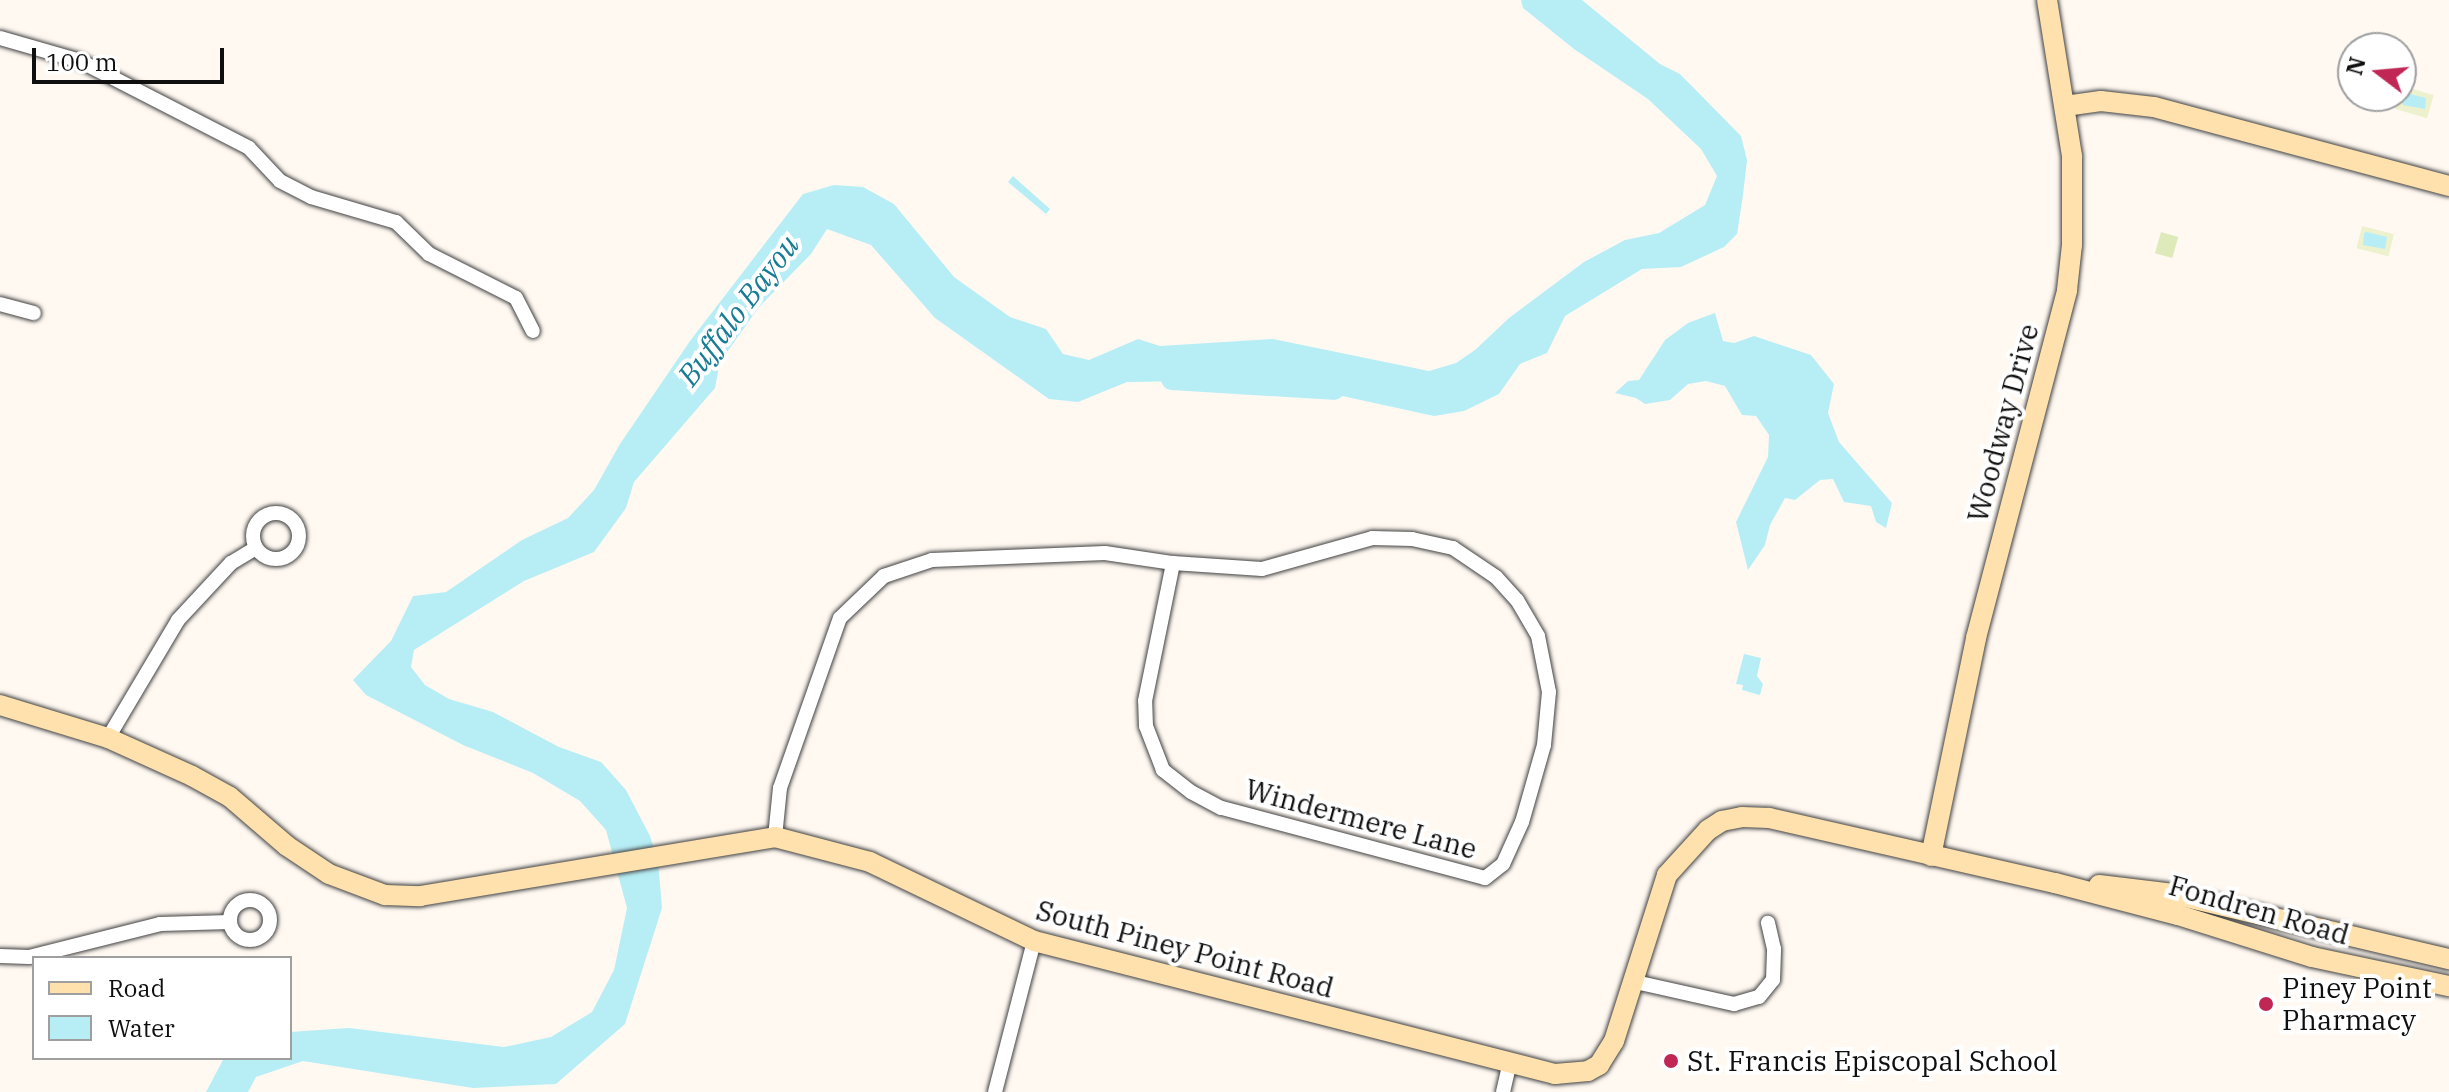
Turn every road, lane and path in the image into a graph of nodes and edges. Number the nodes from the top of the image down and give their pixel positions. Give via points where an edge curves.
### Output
1 (2047, 0) edge
2 (0, 38) edge
3 (2065, 106) junction
4 (2449, 186) edge
5 (0, 304) edge
6 (34, 313) dead end
7 (533, 331) dead end
8 (256, 548) dead end
9 (1173, 563) junction
10 (0, 705) edge
11 (108, 738) junction
12 (775, 837) junction
13 (1693, 843) joint
14 (1931, 856) junction
15 (2055, 883) junction
16 (230, 922) dead end
17 (1768, 923) dead end
18 (1034, 941) junction
19 (0, 956) edge
20 (32, 956) edge
21 (33, 956) edge
22 (2449, 959) edge
23 (1631, 981) junction
24 (2449, 986) edge
25 (1509, 1065) junction
26 (995, 1092) edge
27 (1503, 1092) edge

1 - 3 street, Woodway Drive
2 - 7 street via 80,61 249,148 280,181 311,197 396,222 429,254 516,298
3 - 4 street via 2101,101 2154,107
3 - 14 street, Woodway Drive via 2073,203 2067,290 1976,638
5 - 6 street
8 - 11 street via 231,563 178,620
9 - 9 street, Windermere Lane via 1262,569 1372,538 1412,539 1453,548 1496,577 1538,636 1549,692 1544,745 1530,797 1498,870 1476,878 1221,808 1163,770 1146,726 1145,701
9 - 12 street, Windermere Lane via 1105,553 932,560 884,576 840,618 780,788
10 - 11 street, South Piney Point Road
11 - 12 street, South Piney Point Road via 230,797 329,874 385,895 420,896
12 - 18 street, South Piney Point Road via 870,862
13 - 14 street, Fondren Road via 1722,821 1769,818
13 - 23 street, South Piney Point Road via 1667,875
14 - 15 street, Fondren Road
15 - 22 street, Fondren Road via 2173,894
15 - 24 street, Fondren Road via 2312,957
16 - 21 street via 160,924
17 - 23 street via 1773,980 1759,997 1734,1004
18 - 25 street, South Piney Point Road
18 - 26 street
19 - 20 street
23 - 25 street, South Piney Point Road via 1614,1041 1599,1065 1555,1074
25 - 27 street

